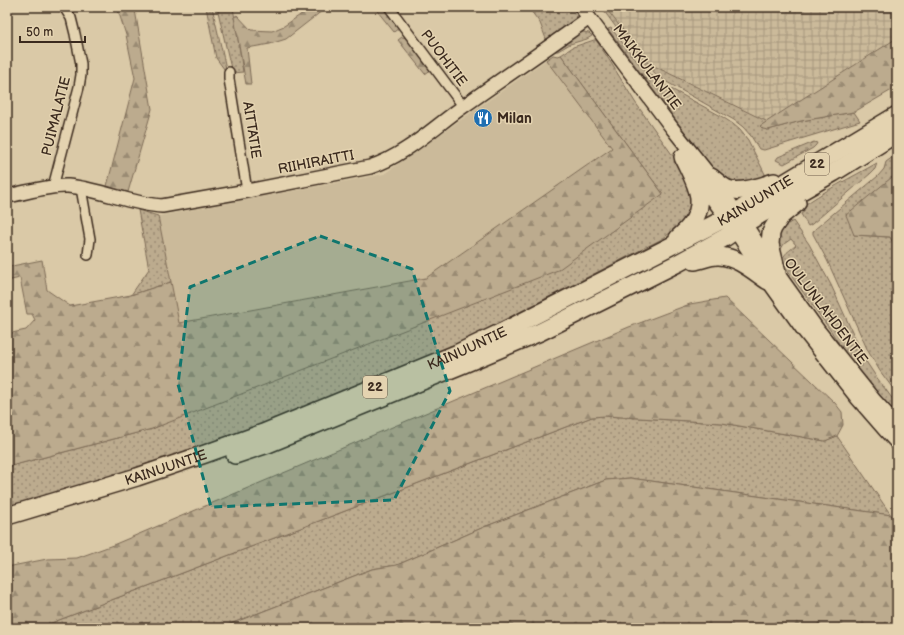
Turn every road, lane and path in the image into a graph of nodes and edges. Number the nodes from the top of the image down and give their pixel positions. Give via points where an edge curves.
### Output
1 (64, 7) edge
2 (389, 7) edge
3 (581, 7) edge
4 (589, 18) junction
5 (230, 72) dead end
6 (463, 106) junction
7 (897, 115) edge
8 (672, 128) junction
9 (897, 133) edge
10 (683, 157) junction
11 (834, 173) junction
12 (798, 174) junction
13 (711, 177) junction
14 (53, 187) junction
15 (81, 188) junction
16 (247, 191) junction
17 (7, 196) edge
18 (735, 221) junction
19 (665, 249) junction
20 (88, 255) dead end
21 (678, 263) junction
22 (773, 277) junction
23 (897, 425) edge
24 (897, 443) edge
25 (7, 516) edge
26 (7, 527) edge

1 - 14 street, PUIMALATIE via 74,26 81,75
2 - 6 street, PUOHITIE
3 - 4 main road, MAIKKULANTIE
4 - 6 main road, RIIHIRAITTI
4 - 8 main road, MAIKKULANTIE
5 - 16 street, AITTATIE
6 - 16 main road, RIIHIRAITTI via 402,152 378,165
7 - 12 highway, KAINUUNTIE / 22
8 - 10 main road, MAIKKULANTIE
8 - 13 main road, MAIKKULANTIE
9 - 11 highway, KAINUUNTIE / 22
10 - 18 main road, MAIKKULANTIE
10 - 19 highway via 700,197 700,206 690,227
11 - 18 highway, KAINUUNTIE / 22
11 - 22 highway via 781,216 773,228 770,244
12 - 13 highway via 760,187 735,190 724,187
12 - 18 highway, KAINUUNTIE / 22
13 - 18 main road, MAIKKULANTIE
14 - 15 main road, RIIHIRAITTI
14 - 17 main road, RIIHIRAITTI
15 - 16 main road, RIIHIRAITTI via 148,205 162,206
15 - 20 street via 90,239
18 - 19 highway, KAINUUNTIE / 22
18 - 21 highway, KAINUUNTIE / 22 via 726,237
18 - 22 main road, OULUNLAHDENTIE
19 - 25 highway, KAINUUNTIE / 22 via 458,353 270,430 137,477
21 - 22 highway via 718,255
21 - 26 highway, KAINUUNTIE / 22 via 540,332 268,444 138,488
22 - 23 main road, OULUNLAHDENTIE
22 - 24 main road, OULUNLAHDENTIE via 804,331 857,398

